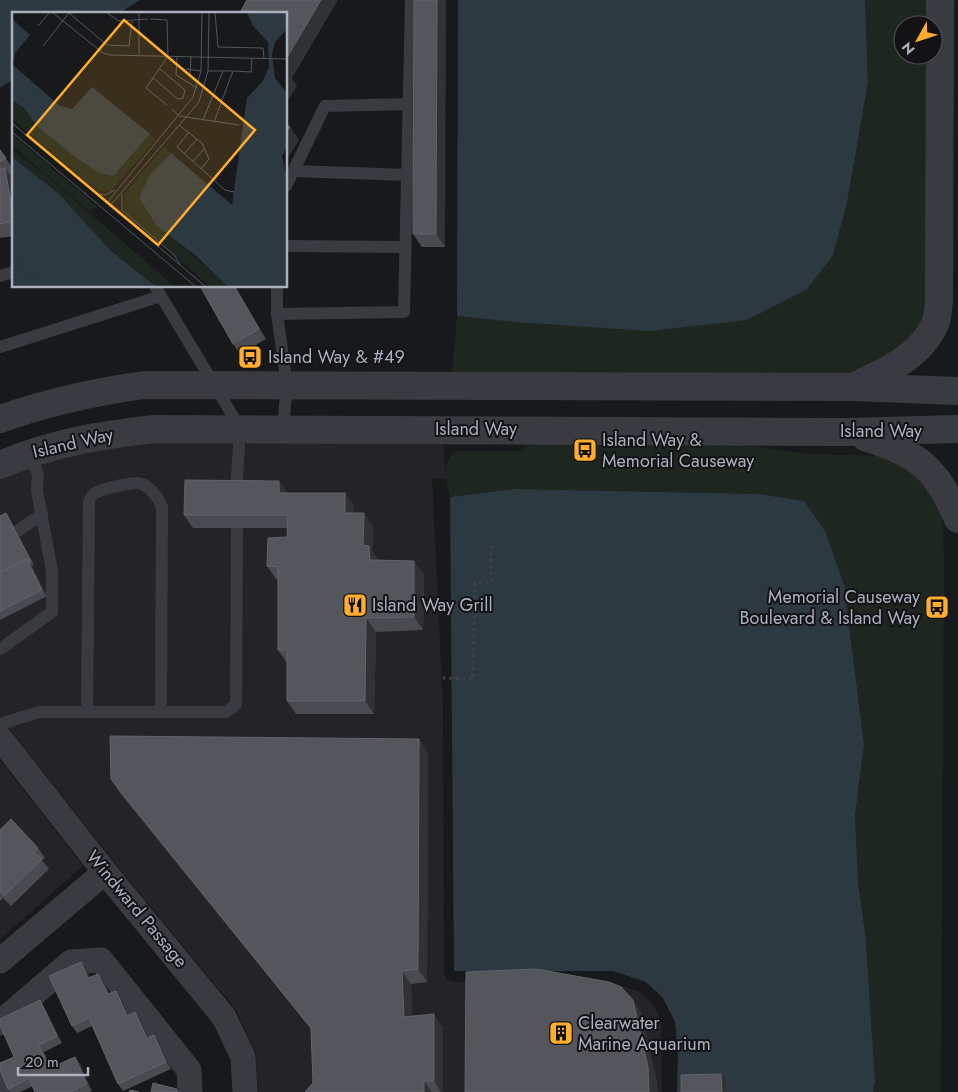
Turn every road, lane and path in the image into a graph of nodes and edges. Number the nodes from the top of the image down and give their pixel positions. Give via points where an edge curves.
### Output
1 (411, 0) edge
2 (940, 0) edge
3 (409, 104) junction
4 (294, 172) junction
5 (407, 175) junction
6 (288, 182) edge
7 (288, 246) edge
8 (406, 247) junction
9 (277, 288) edge
10 (158, 291) edge
11 (277, 314) junction
12 (0, 347) edge
13 (214, 384) junction
14 (287, 385) junction
15 (852, 388) junction
16 (958, 391) edge
17 (0, 419) edge
18 (283, 427) junction
19 (240, 428) junction
20 (958, 429) edge
21 (846, 432) junction
22 (30, 452) junction
23 (0, 465) edge
24 (236, 494) edge
25 (42, 514) junction
26 (958, 519) edge
27 (236, 528) edge
28 (16, 532) edge
29 (491, 544) dead end
30 (0, 649) edge
31 (443, 678) dead end
32 (88, 712) junction
33 (160, 712) junction
34 (0, 724) edge
35 (0, 738) edge
36 (105, 872) junction
37 (0, 961) edge
38 (0, 1023) edge
39 (0, 1084) edge
40 (6, 1092) edge
41 (190, 1092) edge
42 (244, 1092) edge

1 - 3 lane
2 - 15 street via 939,283 936,322 924,342 910,356
3 - 4 lane via 325,106
3 - 5 lane
4 - 5 lane
4 - 6 lane
5 - 8 lane
7 - 8 lane
8 - 11 lane via 404,312
9 - 11 lane
10 - 12 lane
10 - 13 lane
11 - 14 lane
13 - 14 street
13 - 17 street via 144,385 90,392
13 - 19 lane
14 - 15 street
14 - 18 lane
15 - 16 street
18 - 19 street, Island Way
18 - 21 street, Island Way
19 - 22 street, Island Way via 156,428 89,436
19 - 24 lane
20 - 21 street, Island Way
21 - 26 street via 895,447 926,466 944,488
22 - 23 street, Island Way
22 - 25 lane via 38,475 37,491
25 - 28 lane
25 - 30 lane via 52,571 52,612
27 - 33 lane via 236,704 226,712
29 - 31 path via 492,582 475,583 473,679
32 - 33 lane
32 - 33 lane via 89,502 99,490 136,483 143,484 159,498 162,507
32 - 34 lane via 39,712
35 - 36 street, Windward Passage
36 - 37 street
36 - 42 street, Windward Passage via 224,1017 243,1057
38 - 41 street via 71,962 101,960 189,1070
39 - 40 street

